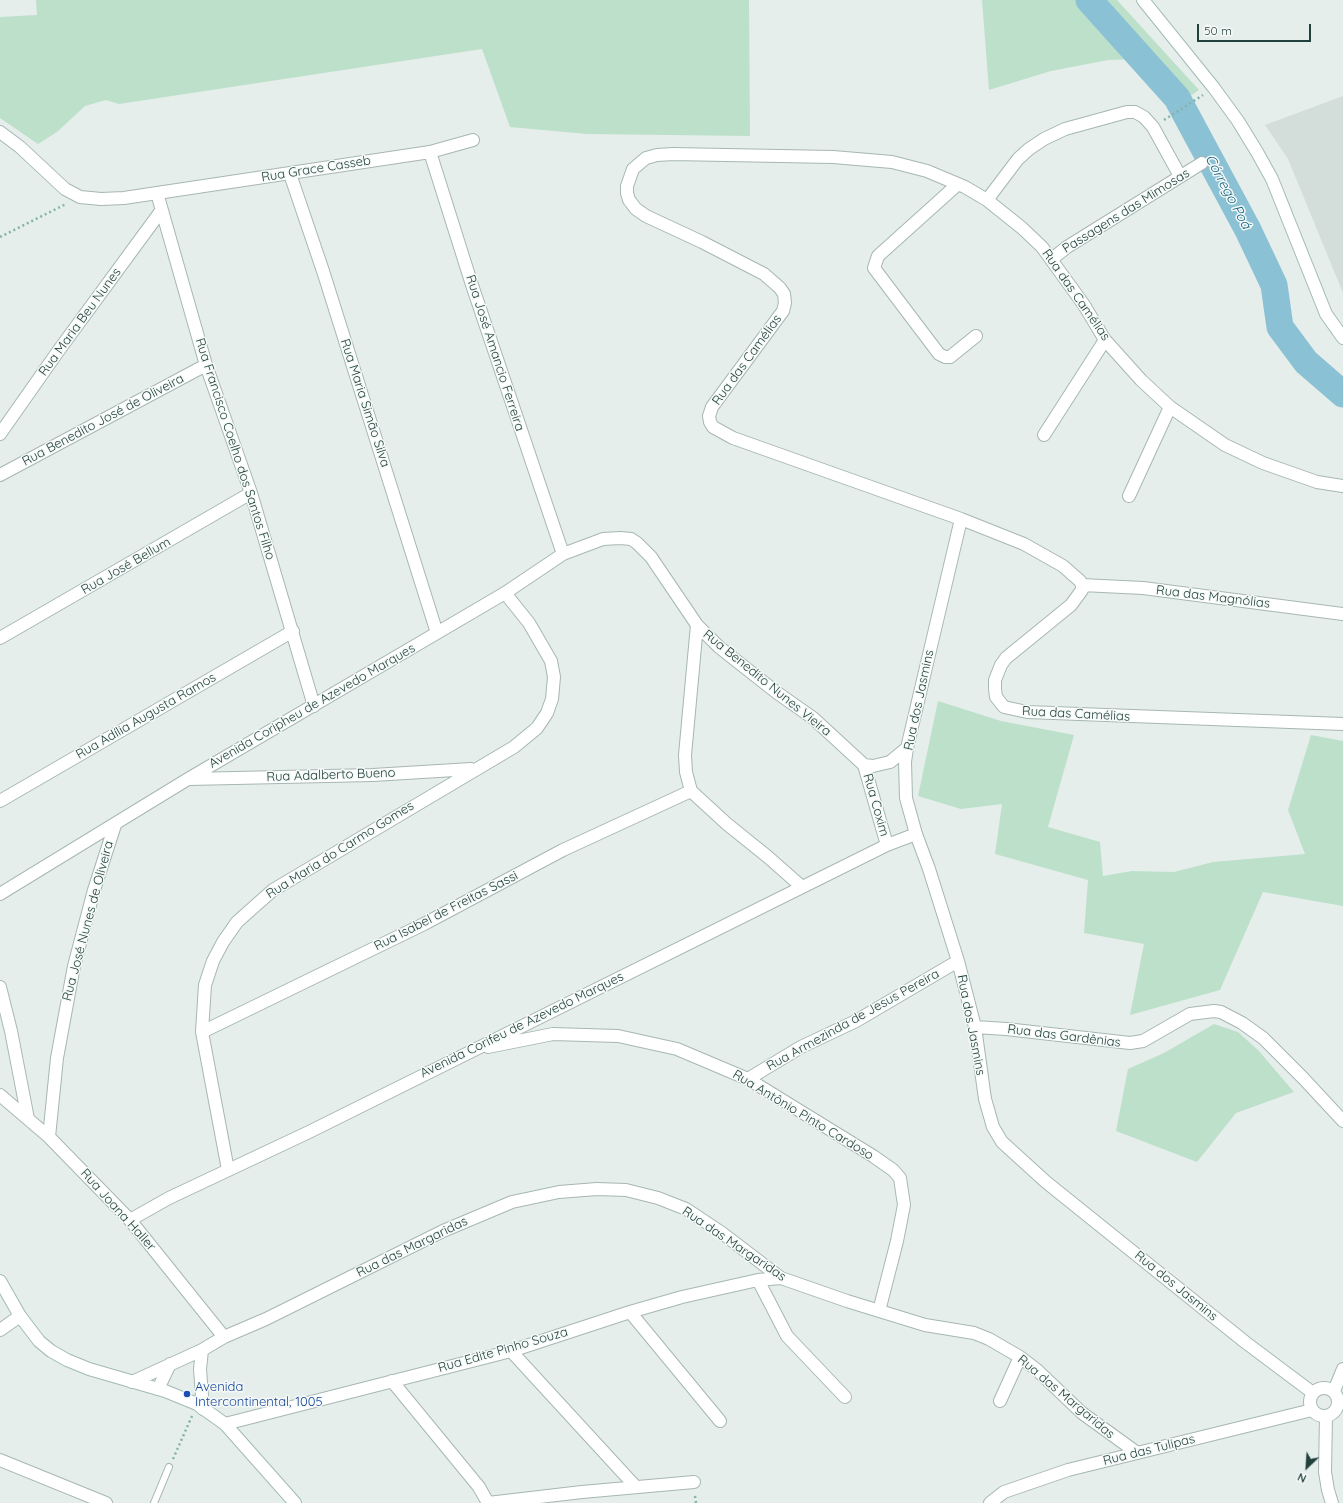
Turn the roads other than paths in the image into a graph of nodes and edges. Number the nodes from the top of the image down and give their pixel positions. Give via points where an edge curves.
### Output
1 (1143, 0) edge
2 (0, 132) edge
3 (474, 140) dead end
4 (430, 152) junction
5 (1202, 163) dead end
6 (290, 174) junction
7 (1180, 176) junction
8 (958, 184) junction
9 (157, 192) junction
10 (987, 200) junction
11 (161, 211) junction
12 (1052, 259) junction
13 (976, 336) dead end
14 (1343, 338) edge
15 (1105, 340) junction
16 (206, 365) junction
17 (1170, 407) junction
18 (0, 434) edge
19 (1044, 435) dead end
20 (0, 475) edge
21 (1343, 486) edge
22 (251, 493) junction
23 (1130, 496) dead end
24 (961, 519) junction
25 (631, 539) joint
26 (563, 554) junction
27 (1082, 585) junction
28 (505, 593) junction
29 (1343, 614) edge
30 (697, 625) junction
31 (293, 631) junction
32 (436, 633) junction
33 (0, 638) edge
34 (314, 706) junction
35 (1343, 724) edge
36 (908, 748) junction
37 (864, 765) junction
38 (474, 769) junction
39 (188, 779) junction
40 (691, 791) junction
41 (0, 801) edge
42 (115, 825) junction
43 (916, 834) junction
44 (887, 844) junction
45 (802, 887) junction
46 (0, 894) edge
47 (958, 961) junction
48 (0, 987) edge
49 (975, 1027) junction
50 (202, 1032) junction
51 (473, 1050) junction
52 (748, 1079) junction
53 (0, 1094) edge
54 (28, 1119) junction
55 (1343, 1121) edge
56 (49, 1137) junction
57 (228, 1170) junction
58 (130, 1220) junction
59 (781, 1278) junction
60 (758, 1280) junction
61 (0, 1281) edge
62 (879, 1311) junction
63 (630, 1312) junction
64 (20, 1316) junction
65 (0, 1330) edge
66 (224, 1337) junction
67 (202, 1350) junction
68 (511, 1351) junction
69 (1020, 1357) junction
70 (170, 1364) junction
71 (1343, 1369) edge
72 (392, 1381) junction
73 (132, 1382) junction
74 (158, 1389) junction
75 (1334, 1391) junction
76 (1313, 1392) junction
77 (845, 1397) dead end
78 (1000, 1401) dead end
79 (200, 1407) junction
80 (1312, 1410) junction
81 (1326, 1416) junction
82 (720, 1421) dead end
83 (225, 1424) junction
84 (1136, 1452) junction
85 (0, 1460) edge
86 (170, 1467) road end
87 (694, 1482) dead end
88 (635, 1486) junction
89 (106, 1503) edge
90 (154, 1503) edge
91 (295, 1503) edge
92 (488, 1503) edge
93 (990, 1503) edge
94 (1332, 1503) edge

1 - 14 street via 1214,88 1258,152 1275,186 1326,314
2 - 9 street, Rua Grace Casseb via 65,189 80,197 109,199
3 - 4 street, Rua Grace Casseb
4 - 6 street, Rua Grace Casseb
4 - 26 street, Rua José Amancio Ferreira
5 - 7 street, Passagens das Mimosas
6 - 9 street, Rua Grace Casseb
6 - 32 street, Rua Maria Simão Silva via 403,521
7 - 10 street via 1144,117 1135,112 1127,112 1065,129 1044,139 1018,159
7 - 12 street, Passagens das Mimosas
8 - 10 street, Rua das Camélias
8 - 13 street via 878,256 874,268 939,354 950,357
8 - 24 street, Rua das Camélias via 927,171 892,162 825,157 673,154 657,155 639,163 633,169 627,194 636,209 646,216 764,274 784,294 783,311 712,407 709,416 713,427 732,438
9 - 11 street, Rua Francisco Coelho dos Santos Filho
10 - 12 street, Rua das Camélias via 1022,228
11 - 16 street, Rua Francisco Coelho dos Santos Filho
11 - 18 street, Rua Maria Beu Nunes
12 - 15 street, Rua das Camélias
15 - 17 street, Rua das Camélias via 1141,380
15 - 19 street
16 - 20 street, Rua Benedito José de Oliveira
16 - 22 street, Rua Francisco Coelho dos Santos Filho
17 - 21 street, Rua das Camélias via 1226,445 1264,463 1317,482
17 - 23 street
22 - 31 street, Rua Francisco Coelho dos Santos Filho
22 - 33 street, Rua José Bellum
24 - 27 street, Rua das Camélias via 1024,544 1063,566
24 - 36 street, Rua dos Jasmins
25 - 26 street, Avenida Coripheu de Azevedo Marques via 603,539
25 - 30 street, Rua Benedito Nunes Vieira via 651,557
26 - 28 street, Avenida Coripheu de Azevedo Marques
27 - 29 street, Rua das Magnólias via 1143,588
27 - 35 street, Rua das Camélias via 1071,605 1006,658 1001,665 995,680 995,689 996,696 1004,707 1027,712
28 - 32 street, Avenida Coripheu de Azevedo Marques
28 - 38 street, Rua Maria do Carmo Gomes via 529,623 551,661 554,677 552,699 537,728 514,747
30 - 37 street, Rua Benedito Nunes Vieira via 719,647 813,718
30 - 40 street via 685,755
31 - 34 street, Rua Francisco Coelho dos Santos Filho
31 - 41 street, Rua Adília Augusta Ramos
32 - 34 street, Avenida Coripheu de Azevedo Marques
34 - 39 street, Avenida Coripheu de Azevedo Marques
36 - 37 street via 890,762
36 - 43 street, Rua dos Jasmins via 906,798
37 - 44 street, Rua Coxim
38 - 39 street, Rua Adalberto Bueno via 373,775
38 - 50 street, Rua Maria do Carmo Gomes via 273,890 253,906 237,922 213,961 205,985
39 - 42 street, Avenida Coripheu de Azevedo Marques
40 - 45 street
40 - 50 street, Rua Isabel de Freitas Sassi via 563,850 424,924
42 - 46 street, Avenida Coripheu de Azevedo Marques
42 - 56 street, Rua José Nunes de Oliveira via 94,890 74,966 57,1058
43 - 44 street, Avenida Corifeu de Azevedo Marques
43 - 47 street, Rua dos Jasmins
44 - 45 street, Avenida Corifeu de Azevedo Marques
45 - 51 street, Avenida Corifeu de Azevedo Marques
47 - 49 street, Rua dos Jasmins
47 - 52 street, Rua Armezinda de Jesus Pereira via 856,1021 801,1048
48 - 54 street
49 - 55 street, Rua das Gardênias via 1006,1028 1130,1043 1143,1041 1190,1014 1221,1012 1262,1038
49 - 76 street, Rua dos Jasmins via 988,1112 1002,1142 1098,1224 1245,1342
50 - 57 street, Rua Maria do Carmo Gomes
51 - 52 street, Rua Antônio Pinto Cardoso via 553,1034 618,1036 677,1049
51 - 57 street, Avenida Corifeu de Azevedo Marques
52 - 62 street, Rua Antônio Pinto Cardoso via 874,1156 900,1178 904,1205 902,1220
53 - 54 street, Rua Joana Haller
54 - 56 street, Rua Joana Haller
56 - 58 street, Rua Joana Haller
57 - 58 street, Avenida Corifeu de Azevedo Marques
58 - 66 street, Rua Joana Haller
59 - 60 street, Rua Edite Pinho Souza
59 - 62 street, Rua das Margaridas
59 - 66 street, Rua das Margaridas via 686,1209 658,1198 619,1190 559,1192 512,1202 443,1231 266,1319
60 - 63 street, Rua Edite Pinho Souza
60 - 77 street via 787,1336
61 - 64 street
62 - 69 street, Rua das Margaridas via 925,1325 974,1333
63 - 68 street, Rua Edite Pinho Souza
63 - 82 street
64 - 65 street
64 - 73 street via 39,1341 56,1354 89,1369
66 - 67 street, Rua das Margaridas
67 - 70 street, Rua das Margaridas
67 - 79 street
68 - 72 street, Rua Edite Pinho Souza
68 - 88 street
69 - 78 street
69 - 84 street, Rua das Margaridas via 1082,1413
70 - 73 street, Rua das Margaridas
70 - 74 street
71 - 75 street
72 - 83 street, Rua Edite Pinho Souza
72 - 92 street via 479,1487
73 - 74 street
74 - 79 street
75 - 76 street via 1322,1388
75 - 81 street via 1339,1398 1338,1406 1333,1413
76 - 80 street via 1310,1401
79 - 83 street
80 - 81 street via 1318,1415
80 - 84 street, Rua das Tulipas
81 - 94 street via 1325,1472
83 - 91 street
84 - 93 street, Rua das Tulipas via 1032,1481 1004,1492
85 - 89 street
86 - 90 lane
87 - 88 street
88 - 92 street

